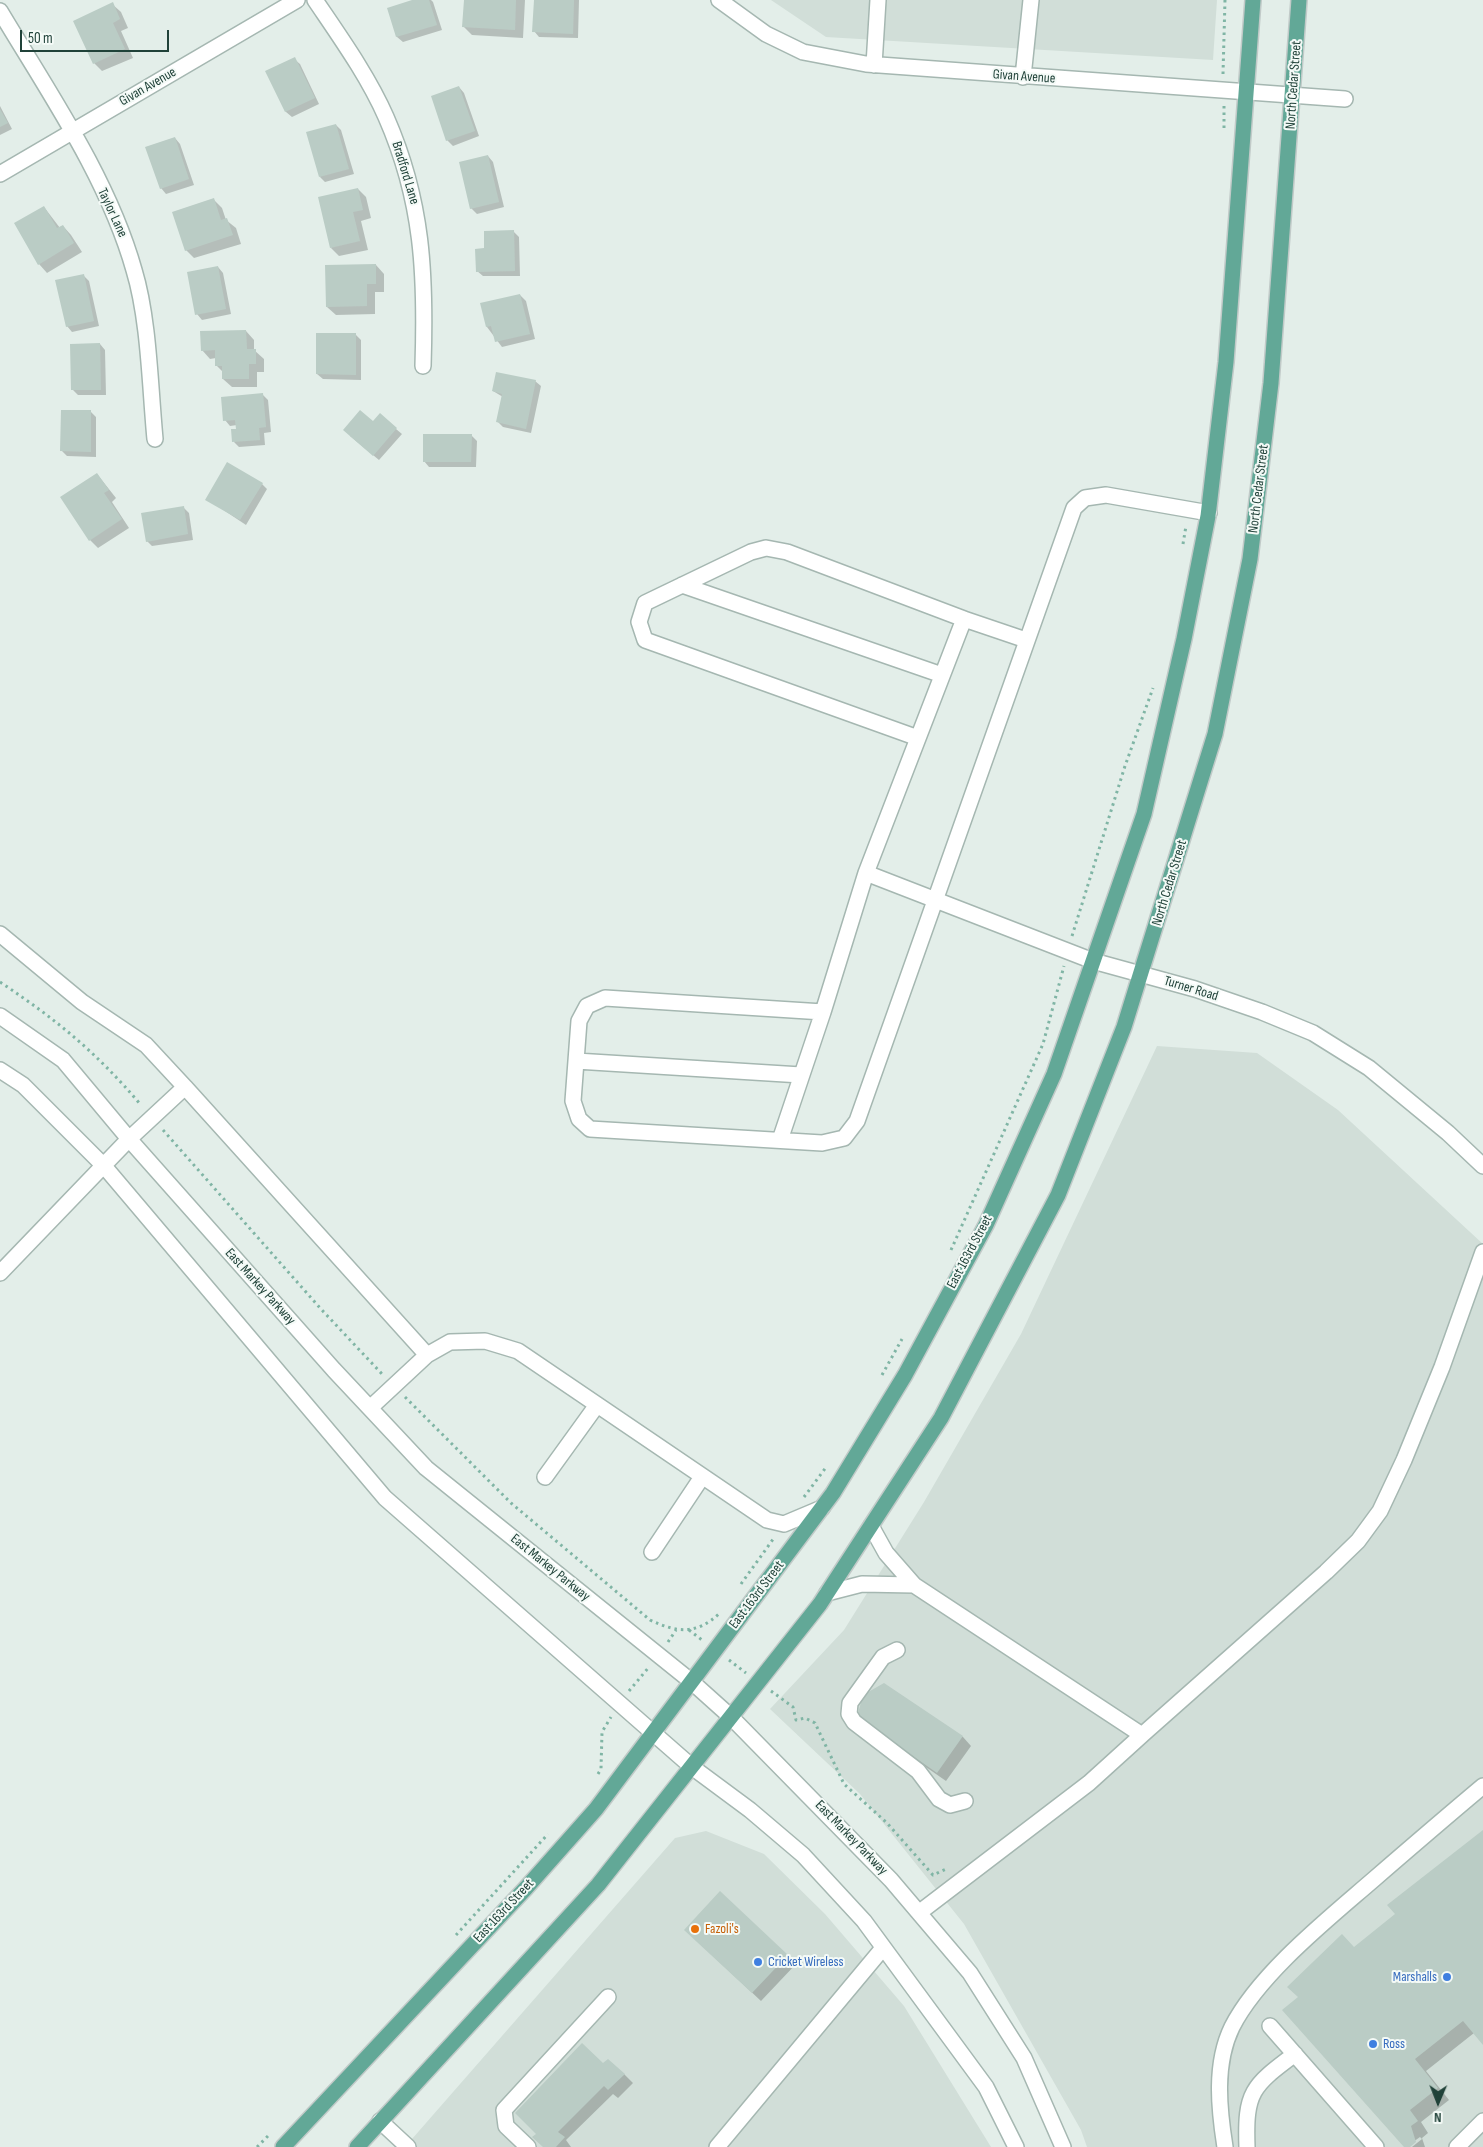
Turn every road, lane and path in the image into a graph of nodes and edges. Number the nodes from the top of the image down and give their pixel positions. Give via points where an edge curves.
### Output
1 (296, 0) edge
2 (315, 0) edge
3 (719, 0) edge
4 (878, 0) edge
5 (1031, 0) edge
6 (1253, 0) edge
7 (1299, 0) edge
8 (0, 11) edge
9 (874, 65) junction
10 (1023, 77) junction
11 (1247, 93) junction
12 (1293, 96) junction
13 (1345, 99) dead end
14 (72, 131) junction
15 (0, 174) edge
16 (423, 366) dead end
17 (155, 439) dead end
18 (1209, 513) junction
19 (682, 585) junction
20 (964, 619) junction
21 (1026, 640) junction
22 (942, 675) junction
23 (918, 738) junction
24 (866, 873) junction
25 (934, 900) junction
26 (0, 934) edge
27 (1094, 958) junction
28 (1143, 970) junction
29 (823, 1012) junction
30 (0, 1016) edge
31 (576, 1061) junction
32 (0, 1070) edge
33 (802, 1076) junction
34 (185, 1087) junction
35 (130, 1139) junction
36 (780, 1140) junction
37 (104, 1166) junction
38 (1483, 1166) edge
39 (1483, 1252) edge
40 (0, 1273) edge
41 (427, 1355) junction
42 (597, 1405) junction
43 (370, 1408) junction
44 (545, 1477) dead end
45 (702, 1477) junction
46 (822, 1508) junction
47 (871, 1526) junction
48 (652, 1552) dead end
49 (914, 1585) junction
50 (827, 1593) junction
51 (676, 1630) dead end
52 (688, 1630) dead end
53 (716, 1650) junction
54 (897, 1650) dead end
55 (658, 1655) junction
56 (692, 1682) junction
57 (758, 1682) junction
58 (619, 1704) junction
59 (731, 1717) junction
60 (653, 1733) junction
61 (1142, 1735) junction
62 (692, 1767) junction
63 (597, 1778) dead end
64 (1483, 1786) edge
65 (965, 1801) dead end
66 (553, 1828) dead end
67 (950, 1869) dead end
68 (920, 1912) junction
69 (454, 1937) dead end
70 (883, 1948) junction
71 (608, 1997) dead end
72 (1270, 2026) dead end
73 (1295, 2054) junction
74 (380, 2121) junction
75 (1483, 2121) edge
76 (271, 2133) dead end
77 (257, 2147) edge
78 (283, 2147) edge
79 (357, 2147) edge
80 (408, 2147) edge
81 (528, 2147) edge
82 (717, 2147) edge
83 (1016, 2147) edge
84 (1063, 2147) edge
85 (1225, 2147) edge
86 (1247, 2147) edge
87 (1376, 2147) edge
88 (1457, 2147) edge

1 - 14 street, Givan Avenue
2 - 16 street, Bradford Lane via 385,116 413,191 424,272
3 - 9 street, Givan Avenue via 766,34 804,52
4 - 9 street
5 - 10 street
6 - 11 main road
7 - 12 main road, North Cedar Street
8 - 14 street, Taylor Lane
9 - 10 street, Givan Avenue
10 - 11 street, Givan Avenue
11 - 12 street, Givan Avenue
11 - 18 main road via 1226,362
12 - 13 street, Givan Avenue
12 - 28 main road, North Cedar Street via 1271,383 1250,558 1215,734
14 - 15 street, Givan Avenue
14 - 17 street, Taylor Lane via 122,230 135,272
18 - 21 street via 1106,495 1085,498 1074,508
18 - 27 main road via 1144,814
19 - 20 street via 766,548 787,552
19 - 22 street
19 - 23 street via 645,603 639,622 645,640
20 - 21 street
20 - 22 street
21 - 25 street
22 - 23 street
23 - 24 street
24 - 25 street, Turner Road
24 - 29 street
25 - 27 street, Turner Road
25 - 36 street via 857,1121 844,1138 822,1143
26 - 34 street via 82,1002 146,1045
27 - 28 street, Turner Road
27 - 46 main road, East 163rd Street via 1054,1074 986,1225 905,1375
28 - 38 street, Turner Road via 1313,1033 1369,1068
28 - 47 main road via 1058,1195 941,1418
29 - 31 street via 605,998 587,1006 579,1021
29 - 33 street
30 - 35 street, East Markey Parkway via 63,1060
31 - 33 street
31 - 36 street via 573,1101 579,1119 590,1129
32 - 37 street via 22,1085
33 - 36 street
34 - 35 street
34 - 41 street
35 - 37 street
35 - 43 street, East Markey Parkway
37 - 40 street
37 - 58 street via 385,1498
39 - 61 street via 1442,1367 1407,1452 1374,1518 1358,1541
41 - 42 street via 450,1342 485,1341 518,1351
41 - 43 street
42 - 44 street
42 - 45 street
43 - 55 street, East Markey Parkway via 426,1468
45 - 46 street via 767,1520 784,1524
45 - 48 street
46 - 53 main road, East 163rd Street
47 - 49 street via 886,1553
47 - 50 main road
49 - 50 street via 862,1584
49 - 61 street
50 - 57 main road
51 - 55 path
52 - 53 path
53 - 56 main road, East 163rd Street
53 - 57 path
54 - 65 street via 883,1657 850,1703 849,1714 854,1722 918,1771 939,1799 950,1805
55 - 56 street, East Markey Parkway
55 - 58 path
56 - 59 street, East Markey Parkway
56 - 60 main road, East 163rd Street
57 - 59 main road
57 - 67 path via 793,1707 796,1720 805,1718 815,1724 844,1784 887,1824 933,1875
58 - 60 street
58 - 63 path via 602,1732 601,1769
59 - 62 main road
59 - 68 street, East Markey Parkway
60 - 62 street
60 - 78 main road, East 163rd Street via 596,1809 526,1888
61 - 68 street via 1089,1783
62 - 70 street via 803,1855 864,1920
62 - 74 main road via 598,1885
64 - 85 street via 1329,1917 1248,2001 1231,2028 1223,2057 1220,2114
66 - 69 path
68 - 84 street, East Markey Parkway via 970,1973 1024,2058
70 - 82 street
70 - 83 street via 986,2087
71 - 81 street via 504,2110 506,2126
72 - 73 street
73 - 86 street via 1258,2084 1248,2102
73 - 87 street
74 - 79 main road
74 - 80 street
75 - 88 street
76 - 77 path

